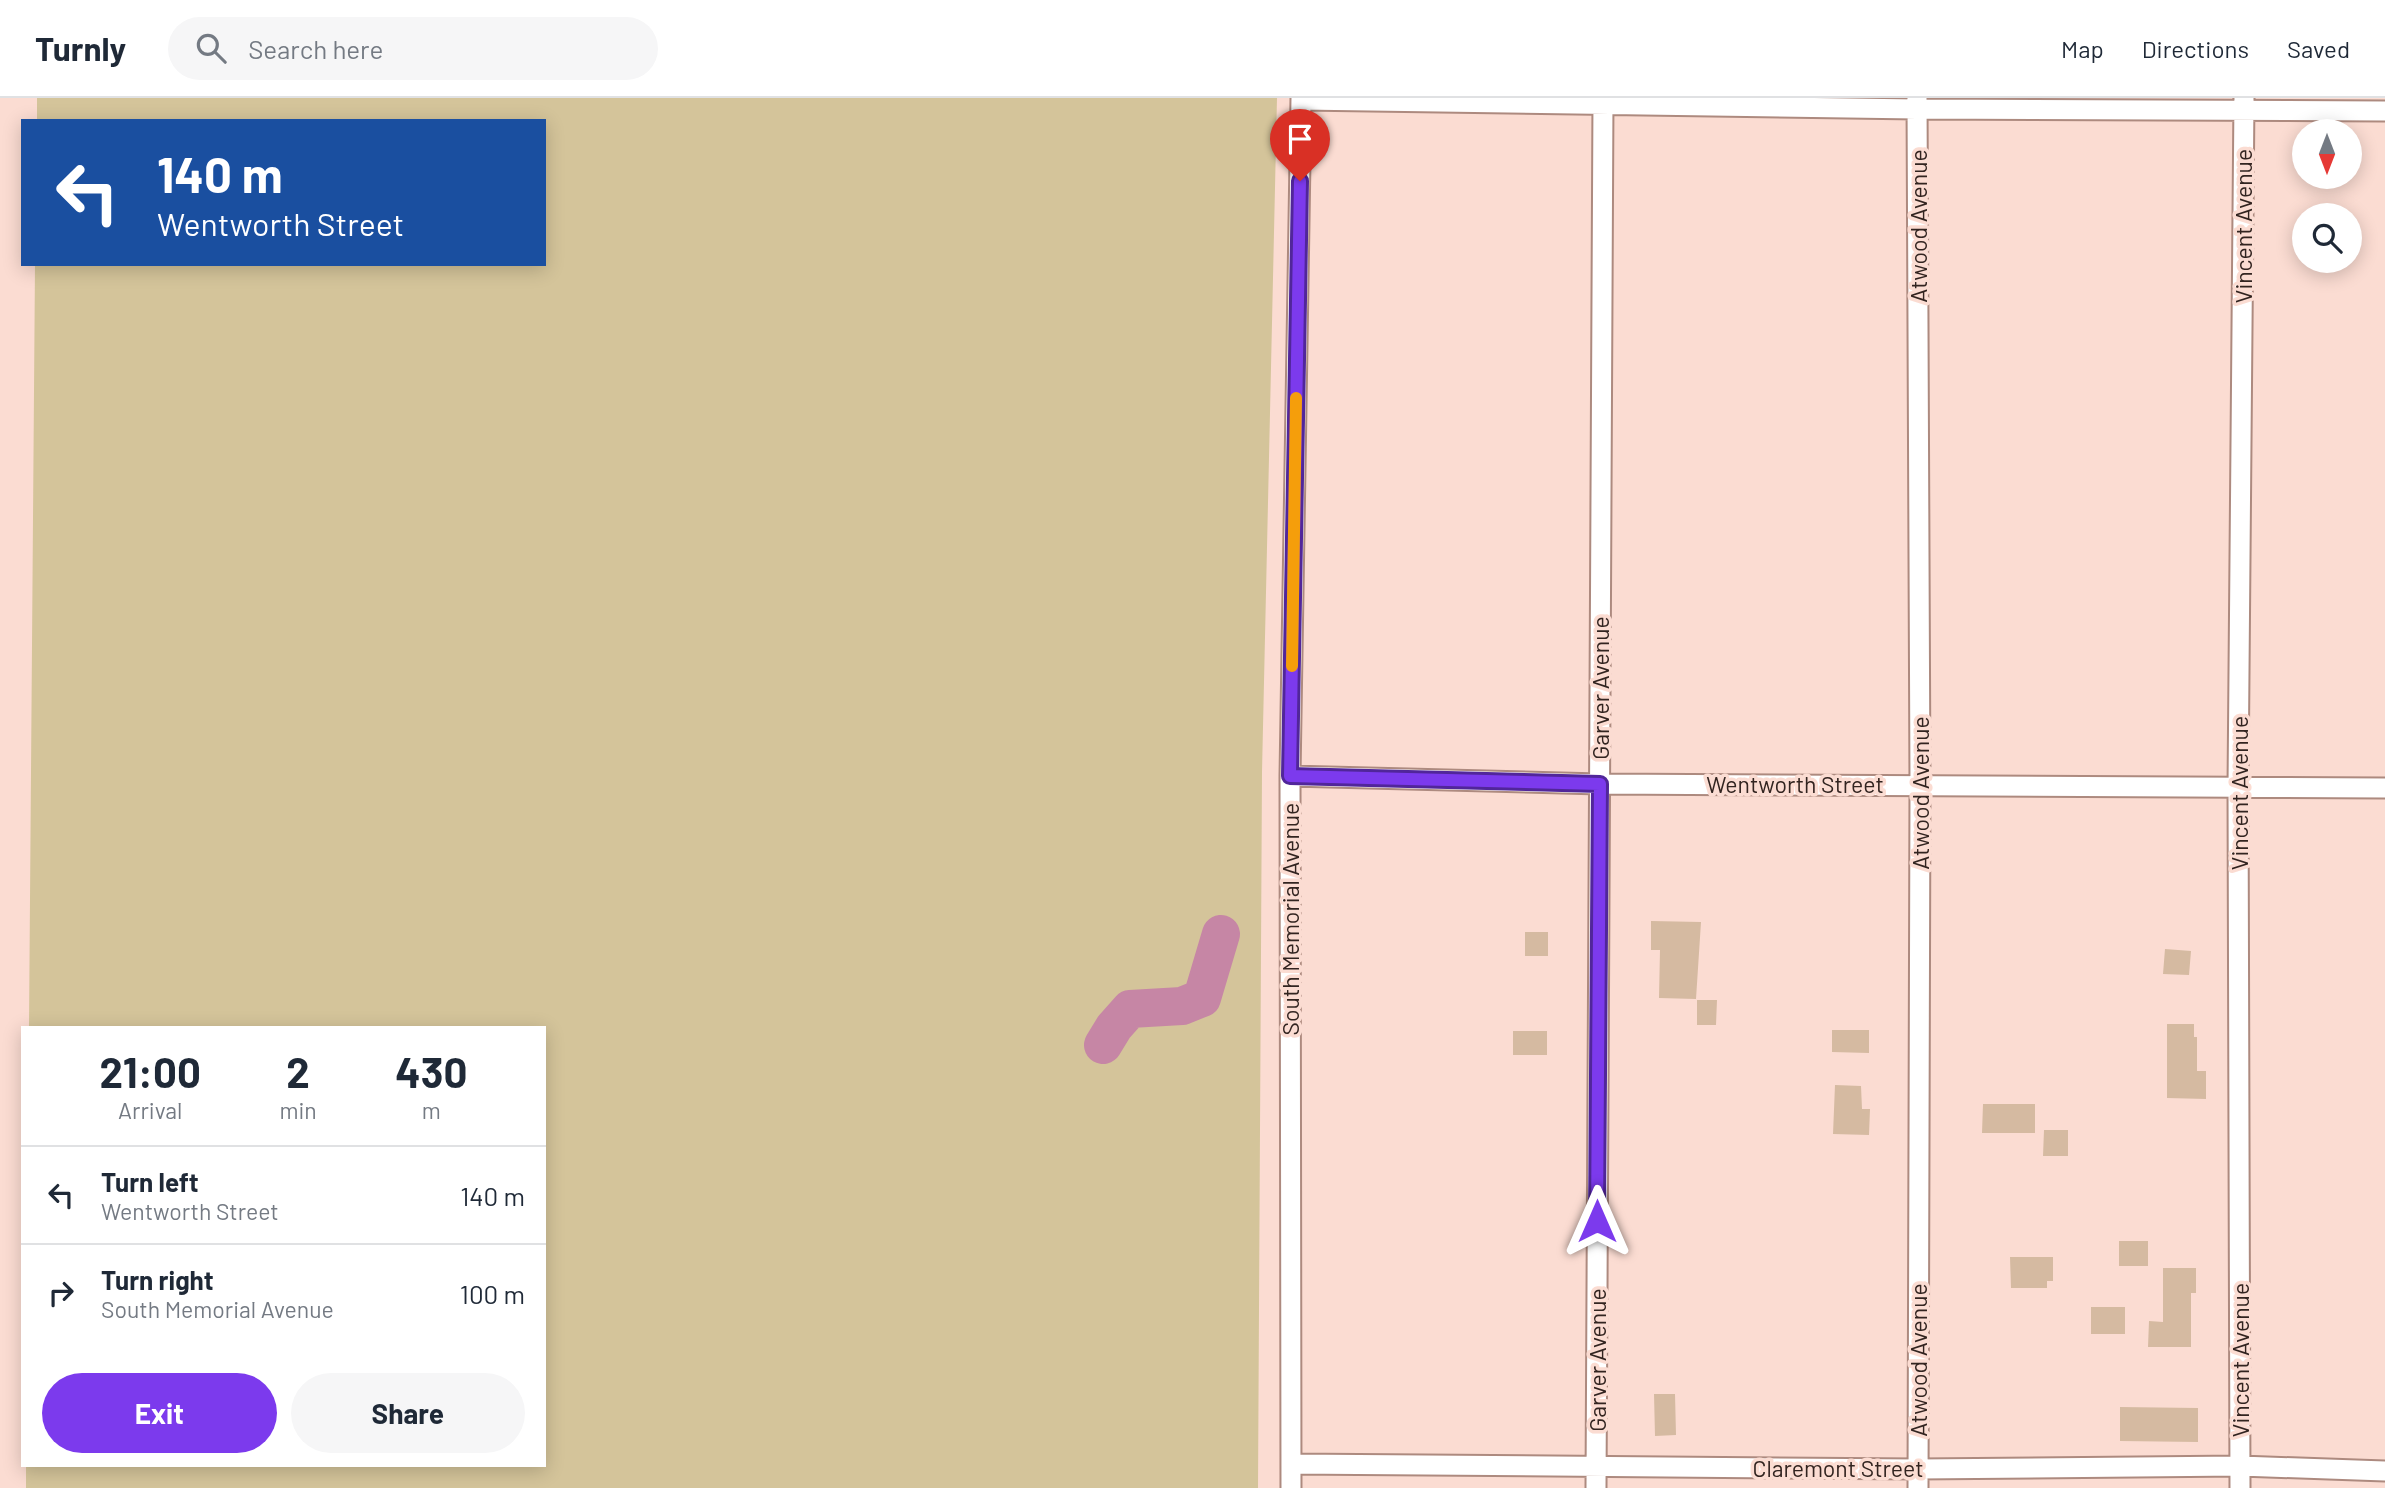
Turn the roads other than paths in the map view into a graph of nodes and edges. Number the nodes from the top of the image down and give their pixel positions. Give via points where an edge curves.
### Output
1 (1301, 99) edge
2 (1603, 101) edge
3 (1917, 104) edge
4 (2244, 104) edge
5 (2385, 111) edge
6 (1290, 776) junction
7 (1600, 784) junction
8 (1920, 784) junction
9 (2238, 787) junction
10 (2385, 788) edge
11 (1291, 1464) junction
12 (1596, 1466) junction
13 (2240, 1466) junction
14 (2385, 1471) edge
15 (1918, 1478) edge
16 (1291, 1488) edge
17 (1596, 1488) edge
18 (2240, 1488) edge

1 - 2 street
1 - 6 street, South Memorial Avenue
2 - 3 street
2 - 7 street, Garver Avenue
3 - 4 street
3 - 8 street, Atwood Avenue
4 - 5 street
4 - 9 street, Vincent Avenue
6 - 7 street, Wentworth Street
6 - 11 street, South Memorial Avenue
7 - 8 street, Wentworth Street
7 - 12 street, Garver Avenue
8 - 9 street, Wentworth Street
8 - 15 street, Atwood Avenue
9 - 10 street, Wentworth Street
9 - 13 street, Vincent Avenue
11 - 12 street, Claremont Street
11 - 16 street, South Memorial Avenue
12 - 15 street, Claremont Street
12 - 17 street, Garver Avenue
13 - 14 street, Claremont Street
13 - 15 street, Claremont Street
13 - 18 street, Vincent Avenue

